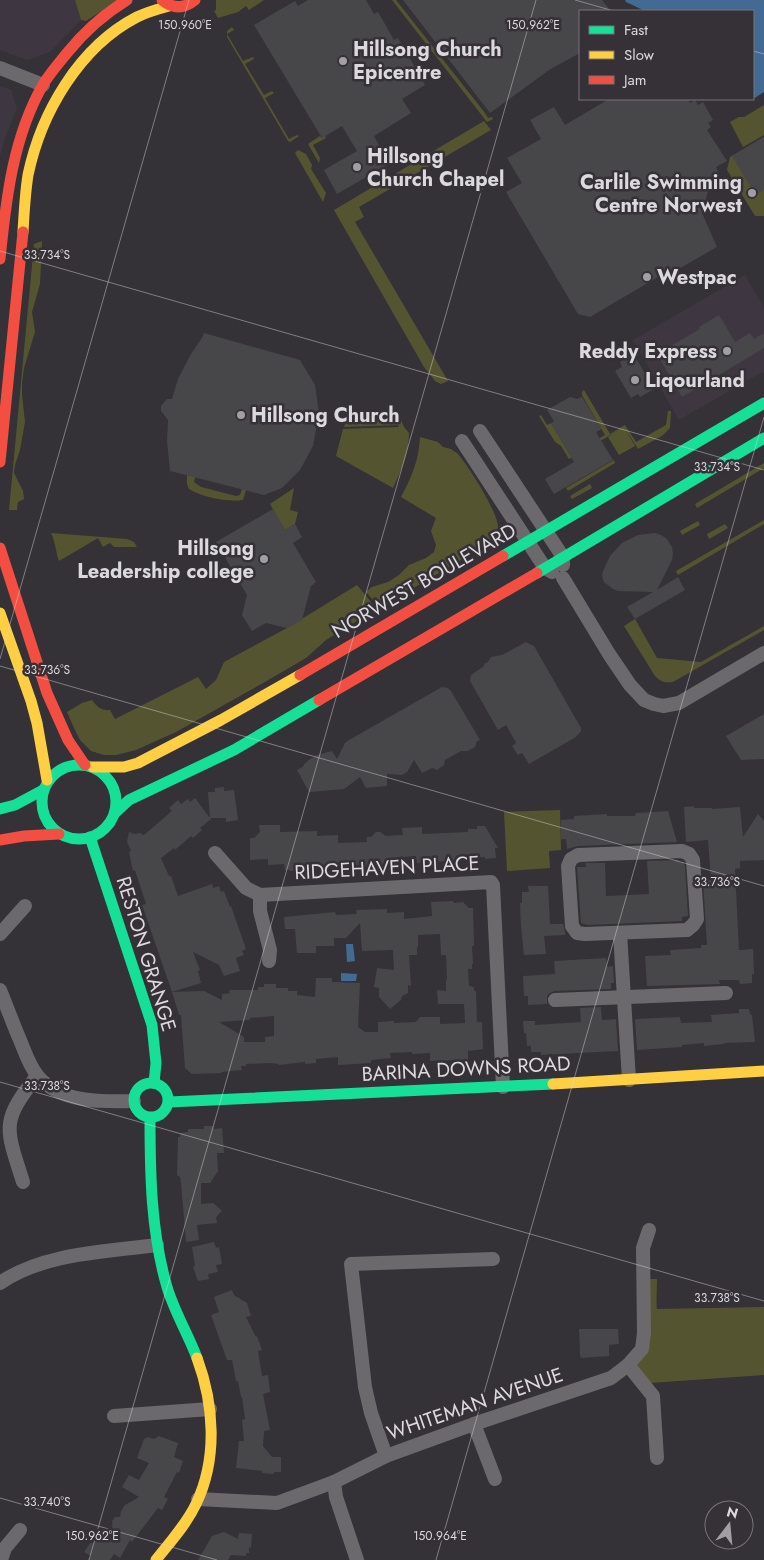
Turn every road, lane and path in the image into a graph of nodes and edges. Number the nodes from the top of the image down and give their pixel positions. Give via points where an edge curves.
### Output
1 (127, 0) edge
2 (195, 0) edge
3 (165, 3) edge
4 (0, 68) edge
5 (43, 85) junction
6 (0, 259) edge
7 (764, 403) edge
8 (480, 431) dead end
9 (764, 438) edge
10 (462, 442) dead end
11 (0, 462) edge
12 (546, 531) junction
13 (528, 542) junction
14 (0, 548) edge
15 (563, 557) junction
16 (545, 568) junction
17 (563, 578) junction
18 (0, 613) edge
19 (764, 653) edge
20 (89, 766) junction
21 (45, 785) junction
22 (0, 810) edge
23 (115, 813) junction
24 (59, 834) junction
25 (90, 838) junction
26 (0, 840) edge
27 (215, 853) dead end
28 (260, 895) junction
29 (24, 906) dead end
30 (620, 933) junction
31 (0, 934) edge
32 (269, 960) dead end
33 (0, 990) edge
34 (726, 993) dead end
35 (623, 996) junction
36 (555, 1000) dead end
37 (764, 1071) edge
38 (37, 1076) junction
39 (628, 1080) junction
40 (154, 1083) junction
41 (503, 1086) junction
42 (134, 1101) junction
43 (169, 1102) junction
44 (150, 1118) junction
45 (23, 1182) dead end
46 (649, 1230) dead end
47 (157, 1245) junction
48 (493, 1259) dead end
49 (0, 1283) edge
50 (628, 1365) junction
51 (210, 1409) junction
52 (114, 1416) dead end
53 (474, 1424) junction
54 (386, 1456) junction
55 (657, 1458) dead end
56 (495, 1479) dead end
57 (334, 1482) junction
58 (198, 1499) junction
59 (20, 1530) dead end
60 (1, 1560) edge
61 (156, 1560) edge
62 (357, 1560) edge

1 - 5 street via 80,38
2 - 3 street via 182,8
3 - 11 street via 129,21 93,50 62,90 33,152
4 - 5 street
5 - 6 street via 25,124 11,171
7 - 12 street, NORWEST BOULEVARD
8 - 12 street
9 - 15 street
10 - 13 street
12 - 13 street, NORWEST BOULEVARD
12 - 15 street
13 - 16 street
13 - 20 street, NORWEST BOULEVARD via 304,673 150,757 124,767
14 - 20 street via 47,693 68,740
15 - 16 street
15 - 17 street
16 - 17 street
16 - 23 street via 234,750 129,800
17 - 19 street via 630,685 644,700 654,704 679,703
18 - 21 street via 37,723
20 - 21 street via 63,767
20 - 23 street via 104,774 112,784
21 - 22 street via 15,805
21 - 24 street via 44,814
23 - 25 street via 110,824
24 - 25 street via 77,839
24 - 26 street
25 - 40 street, RESTON GRANGE via 152,1025 156,1063
27 - 28 street via 246,888
28 - 32 street
28 - 41 street, RIDGEHAVEN PLACE via 491,882
29 - 31 street
30 - 30 street via 577,933 572,926 568,866 571,859 578,855 673,851 689,854 693,860 697,919 693,925 687,930
30 - 35 street
33 - 38 street
34 - 35 street
35 - 36 street
35 - 39 street
37 - 39 street, BARINA DOWNS ROAD
38 - 42 street via 60,1093 73,1097 110,1102
38 - 45 street via 21,1095 9,1121 10,1142
39 - 41 street, BARINA DOWNS ROAD
40 - 42 street via 137,1090
40 - 43 street via 166,1092
41 - 43 street, BARINA DOWNS ROAD
42 - 44 street via 137,1111
43 - 44 street via 160,1116
44 - 47 street via 150,1177
46 - 50 street, WHITEMAN AVENUE via 643,1248 642,1349
47 - 49 street via 62,1258 17,1272
47 - 51 street via 168,1287 207,1387
48 - 54 street via 351,1264 365,1386
50 - 53 street, WHITEMAN AVENUE via 611,1378
50 - 55 street via 652,1396
51 - 52 street
51 - 58 street via 212,1427 208,1464
53 - 54 street, WHITEMAN AVENUE
53 - 56 street
54 - 57 street, WHITEMAN AVENUE
57 - 58 street, WHITEMAN AVENUE via 277,1503
57 - 62 street via 336,1498
58 - 61 street
59 - 60 street via 5,1548

